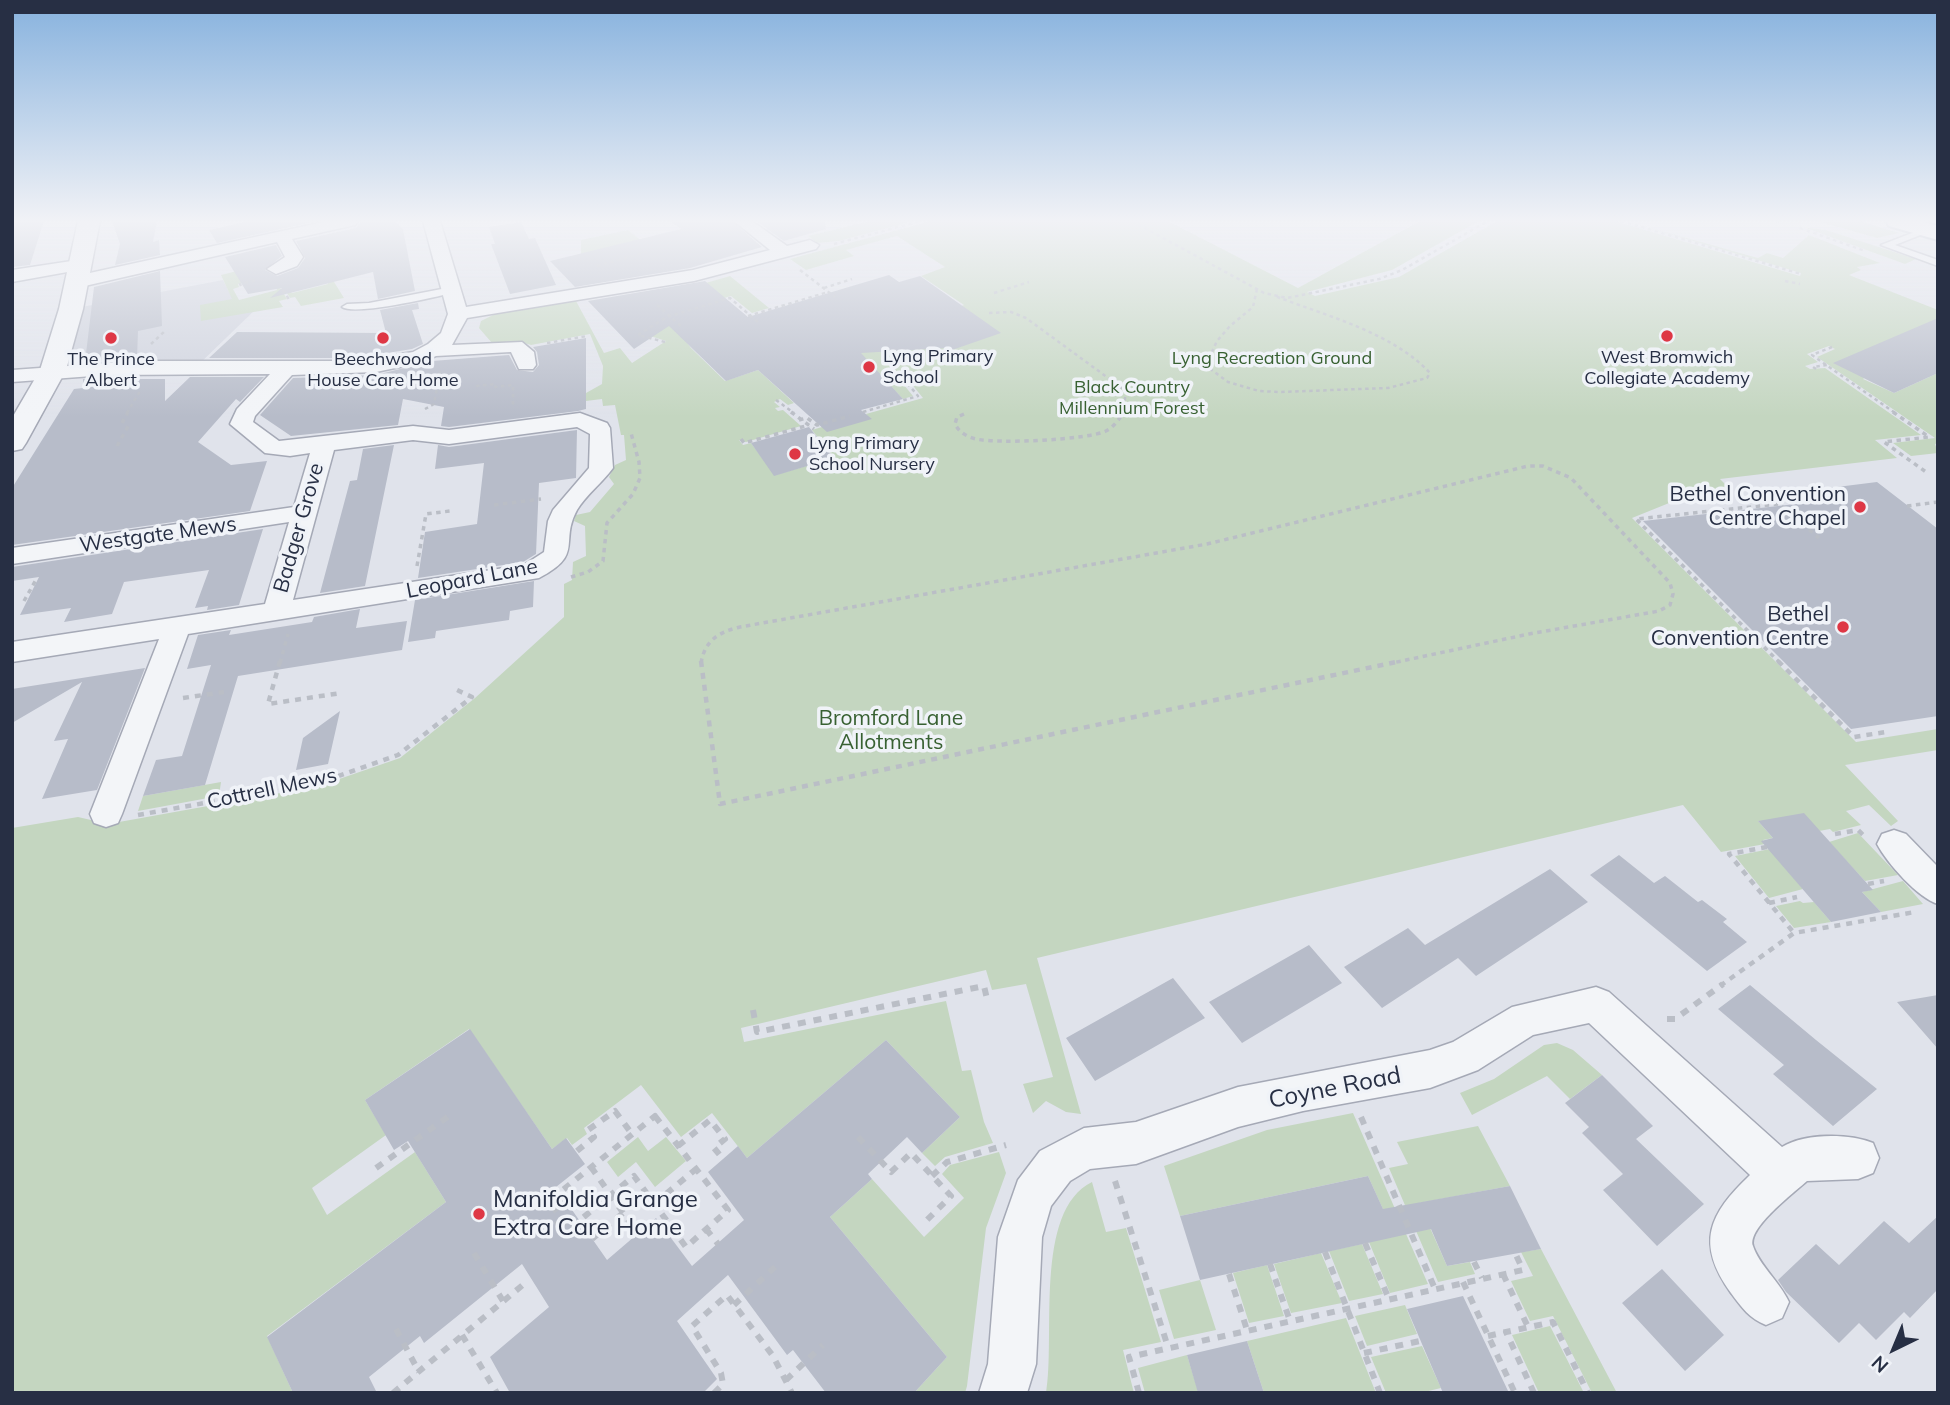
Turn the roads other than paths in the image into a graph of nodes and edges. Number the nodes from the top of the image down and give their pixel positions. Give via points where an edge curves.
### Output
1 (75, 287) edge
2 (451, 287) edge
3 (624, 287) edge
4 (452, 290) junction
5 (347, 307) dead end
6 (458, 314) junction
7 (432, 350) junction
8 (287, 368) junction
9 (53, 370) junction
10 (523, 373) road end
11 (12, 376) edge
12 (12, 443) edge
13 (324, 445) junction
14 (303, 513) junction
15 (12, 556) edge
16 (283, 621) junction
17 (177, 627) junction
18 (12, 652) edge
19 (120, 815) road end
20 (1879, 840) road end
21 (1928, 901) edge
22 (1858, 1158) dead end
23 (1782, 1177) junction
24 (1766, 1302) dead end
25 (1003, 1393) edge

1 - 9 street
2 - 4 street
3 - 6 street
4 - 5 lane
4 - 6 street
6 - 7 street via 456,328
7 - 8 street via 389,364
7 - 10 street via 515,346 524,352
8 - 9 street
8 - 13 street, Leopard Lane via 245,414 242,424 273,448
9 - 11 street
9 - 12 street
13 - 14 street, Badger Grove
13 - 16 street, Leopard Lane via 413,433 449,437 580,420 599,428 601,468 566,508 558,553 548,564 530,572
14 - 15 street, Westgate Mews
14 - 16 street, Badger Grove
16 - 17 street, Leopard Lane
17 - 18 street, Leopard Lane
17 - 19 street
20 - 21 street
22 - 23 street via 1799,1160
23 - 24 street via 1738,1217 1729,1234 1732,1253
23 - 25 street, Coyne Road via 1596,1004 1525,1019 1464,1056 1430,1069 1238,1107 1136,1143 1084,1149 1055,1166 1033,1195 1020,1237 1012,1364

